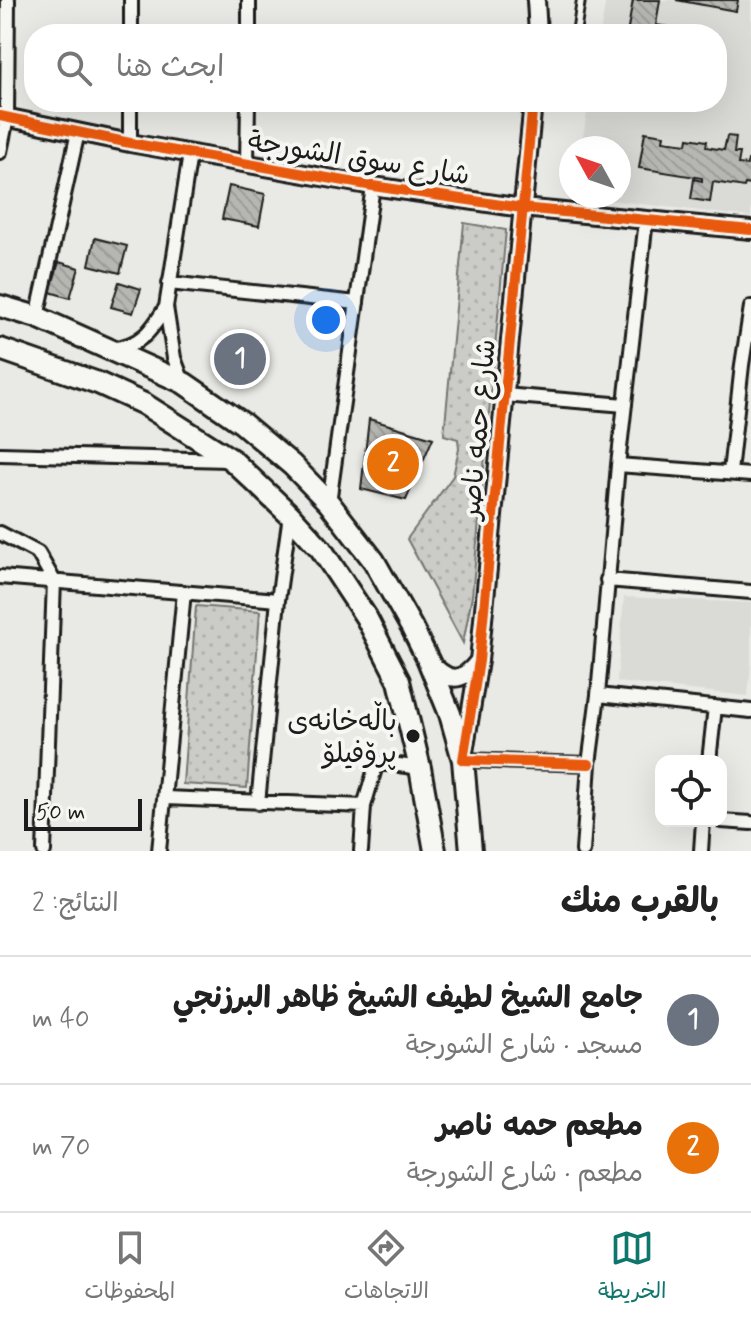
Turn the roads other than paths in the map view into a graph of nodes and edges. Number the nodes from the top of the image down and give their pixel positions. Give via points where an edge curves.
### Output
1 (8, 0) edge
2 (131, 0) edge
3 (249, 0) edge
4 (536, 0) edge
5 (581, 0) edge
6 (131, 24) edge
7 (249, 24) edge
8 (537, 24) edge
9 (577, 24) edge
10 (130, 112) edge
11 (248, 112) edge
12 (532, 112) edge
13 (4, 117) edge
14 (78, 132) junction
15 (130, 143) junction
16 (0, 152) edge
17 (190, 154) junction
18 (247, 164) junction
19 (373, 186) junction
20 (522, 208) junction
21 (646, 220) junction
22 (751, 230) edge
23 (169, 283) junction
24 (357, 303) junction
25 (0, 306) edge
26 (166, 307) junction
27 (751, 307) edge
28 (37, 317) junction
29 (0, 349) edge
30 (110, 350) junction
31 (746, 365) edge
32 (184, 383) junction
33 (504, 395) junction
34 (625, 405) junction
35 (0, 454) edge
36 (232, 460) junction
37 (618, 465) junction
38 (730, 472) junction
39 (751, 475) edge
40 (329, 503) junction
41 (290, 515) junction
42 (0, 533) edge
43 (0, 577) edge
44 (607, 580) junction
45 (54, 581) junction
46 (184, 592) junction
47 (751, 592) edge
48 (278, 600) junction
49 (428, 660) junction
50 (479, 661) junction
51 (598, 695) junction
52 (715, 707) junction
53 (751, 711) edge
54 (710, 755) edge
55 (463, 760) junction
56 (589, 764) junction
57 (420, 768) junction
58 (165, 798) junction
59 (258, 803) junction
60 (364, 806) junction
61 (727, 821) edge
62 (751, 823) edge
63 (703, 827) edge
64 (44, 851) edge
65 (159, 851) edge
66 (361, 851) edge
67 (435, 851) edge
68 (471, 851) edge
69 (583, 851) edge
70 (701, 851) edge

1 - 13 street
2 - 6 street
3 - 7 street
4 - 8 street
5 - 9 lane
10 - 15 street
11 - 18 street
12 - 20 street, شارع حمه ناصر
13 - 14 street, شارع سوق الشورجة
13 - 16 street
14 - 15 street, شارع سوق الشورجة
14 - 28 street
15 - 17 street, شارع سوق الشورجة
17 - 18 street, شارع سوق الشورجة
17 - 23 street
18 - 19 street, شارع سوق الشورجة
19 - 20 street, شارع سوق الشورجة
19 - 24 street
20 - 21 street, شارع سوق الشورجة
20 - 33 street, شارع حمه ناصر
21 - 22 street, شارع سوق الشورجة
21 - 34 street
23 - 24 street
23 - 26 street
24 - 40 street
25 - 28 main road
26 - 30 street via 138,341
26 - 32 street via 168,333
27 - 31 street
28 - 30 main road
29 - 36 main road via 144,404
30 - 32 main road
31 - 38 street
32 - 40 main road via 242,423
33 - 34 street
33 - 50 street, شارع حمه ناصر
34 - 37 street
35 - 36 street
36 - 41 main road
37 - 38 street
37 - 44 street
38 - 39 street
40 - 49 main road via 374,561
41 - 48 street
41 - 57 main road via 321,549 366,617 399,681
42 - 45 street via 38,553
43 - 45 street
44 - 47 street
44 - 51 street
45 - 46 street
45 - 64 street
46 - 48 street
46 - 58 street
48 - 59 street
49 - 50 street via 454,678 470,672
49 - 55 main road
50 - 55 street, شارع حمه ناصر
51 - 52 street
51 - 56 street
52 - 53 street
52 - 54 street
55 - 56 street
55 - 68 main road
56 - 69 street
57 - 60 street via 377,762
57 - 67 main road
58 - 59 street
58 - 65 street
59 - 60 street
60 - 66 street
61 - 62 street
63 - 70 street

